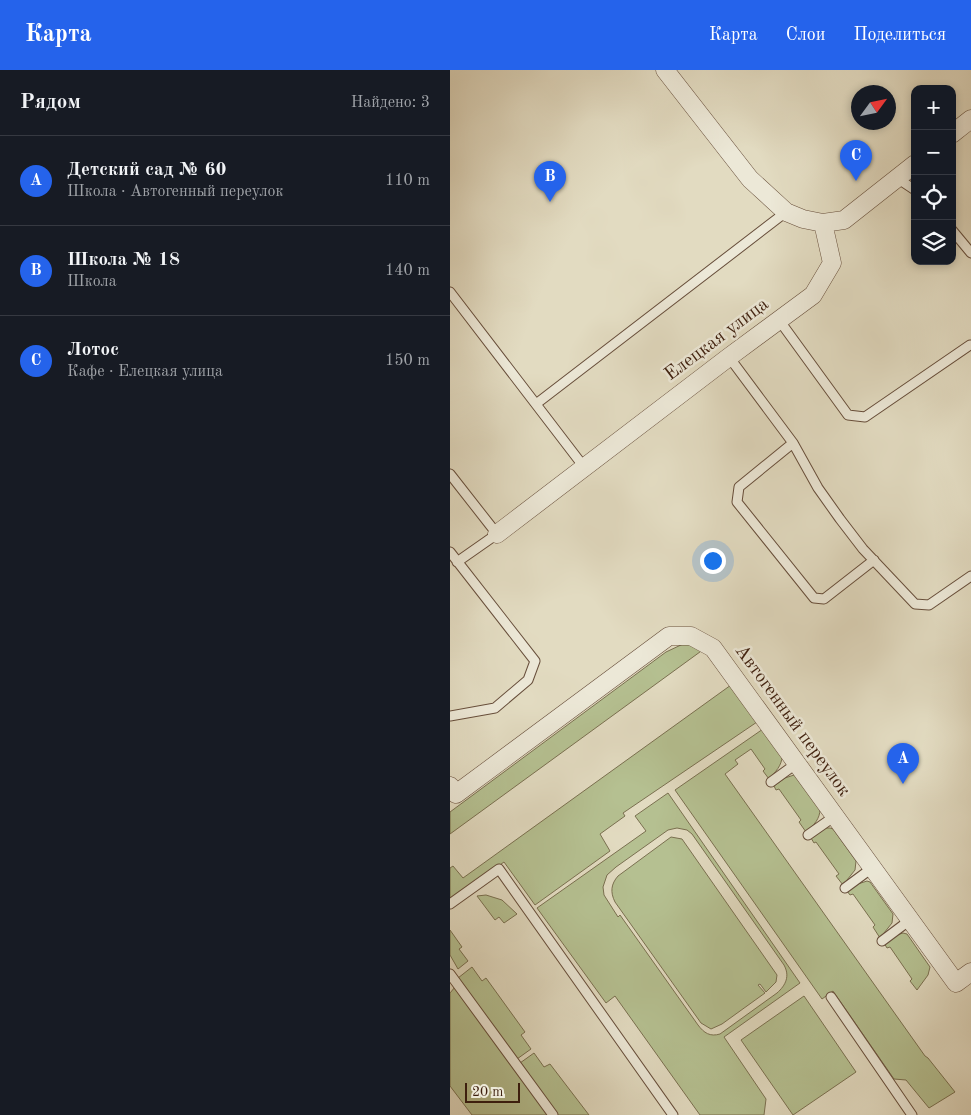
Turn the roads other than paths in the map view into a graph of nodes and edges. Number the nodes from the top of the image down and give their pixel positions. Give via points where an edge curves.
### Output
1 (665, 70) edge
2 (971, 119) edge
3 (956, 131) edge
4 (911, 167) edge
5 (898, 178) junction
6 (911, 187) edge
7 (786, 212) junction
8 (823, 223) junction
9 (956, 235) edge
10 (971, 253) edge
11 (450, 292) edge
12 (779, 320) junction
13 (970, 345) edge
14 (729, 357) junction
15 (536, 404) junction
16 (793, 443) junction
17 (584, 467) junction
18 (450, 474) edge
19 (497, 534) junction
20 (450, 552) edge
21 (874, 560) junction
22 (457, 562) junction
23 (971, 576) edge
24 (450, 716) edge
25 (797, 763) junction
26 (771, 782) dead end
27 (452, 793) edge
28 (835, 816) junction
29 (808, 835) dead end
30 (872, 868) junction
31 (845, 888) dead end
32 (450, 904) edge
33 (910, 920) junction
34 (882, 941) dead end
35 (971, 972) edge
36 (451, 979) edge
37 (831, 997) dead end
38 (553, 1115) edge
39 (673, 1115) edge
40 (912, 1115) edge

1 - 7 street via 750,180
2 - 3 street
4 - 5 street
5 - 6 lane
5 - 8 street via 844,220
7 - 8 street
7 - 15 lane
8 - 12 street, Елецкая улица via 832,263 813,295
9 - 10 lane
11 - 15 lane
12 - 13 lane via 848,415 865,416
12 - 14 street, Елецкая улица
14 - 16 lane
14 - 17 street, Елецкая улица
15 - 17 lane
16 - 21 lane via 818,488
16 - 21 lane via 739,487 737,502 814,598 824,600
17 - 19 street, Елецкая улица
18 - 19 lane
19 - 22 lane
20 - 22 lane
21 - 23 lane via 915,604 929,605
22 - 24 lane via 535,660 528,680 495,708
25 - 26 lane
25 - 27 street, Автогенный переулок via 713,648 690,636 669,636
25 - 28 street, Автогенный переулок
28 - 29 lane
28 - 30 street, Автогенный переулок
30 - 31 lane
30 - 33 street, Автогенный переулок
32 - 39 lane via 500,869
33 - 34 lane
33 - 35 street, Автогенный переулок via 956,983
36 - 38 lane
37 - 40 lane

